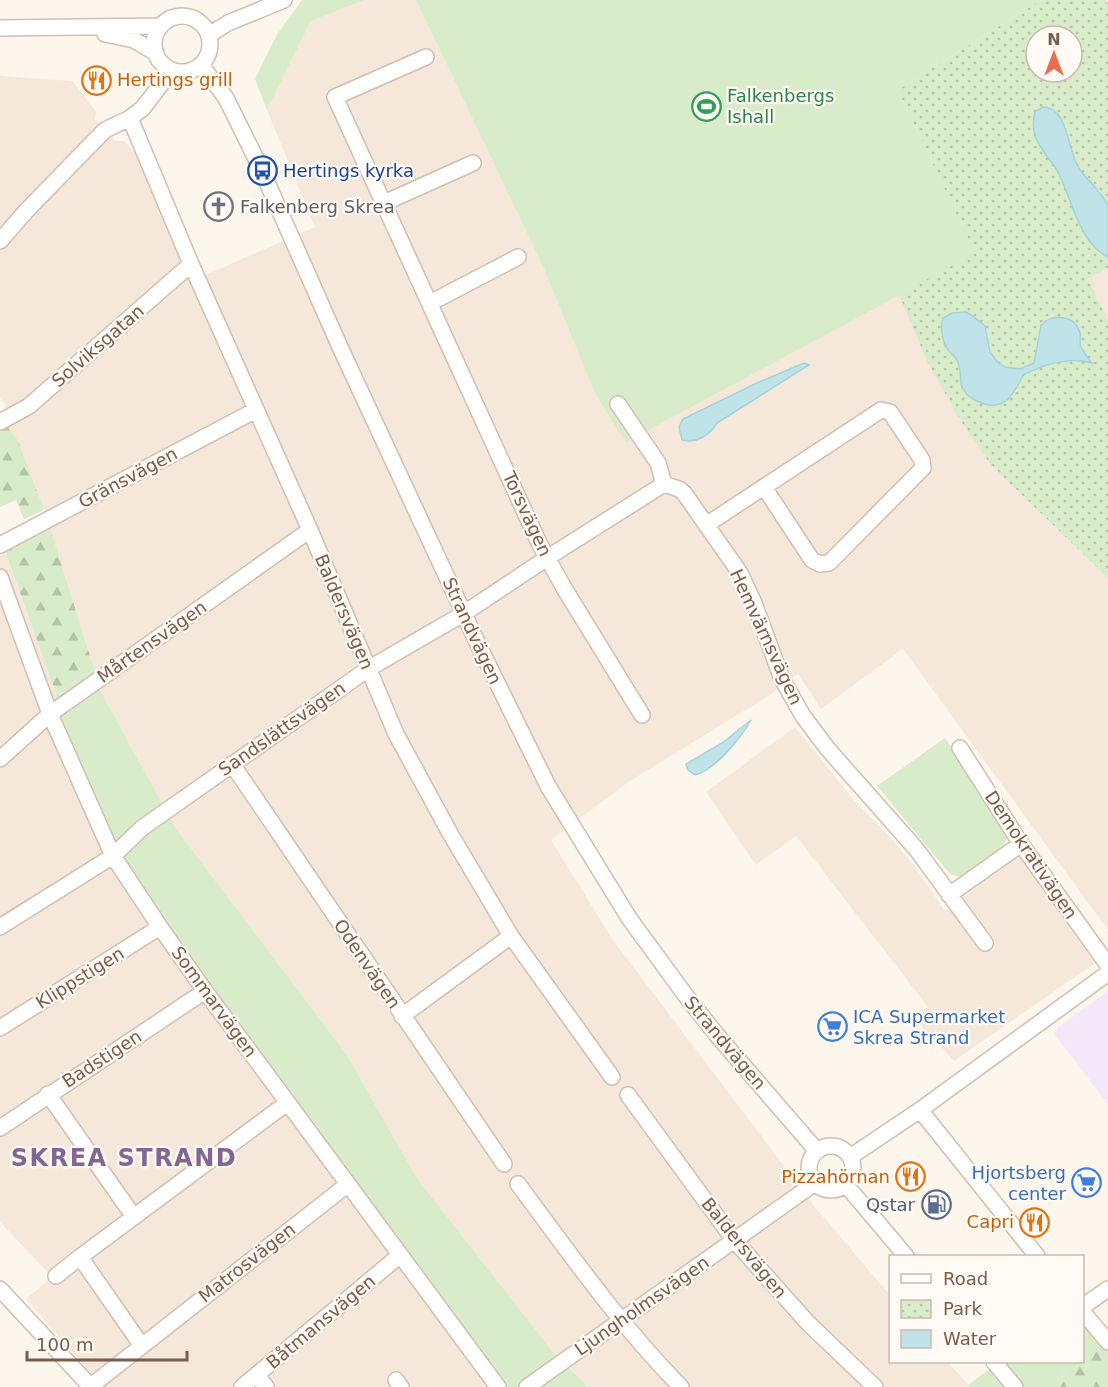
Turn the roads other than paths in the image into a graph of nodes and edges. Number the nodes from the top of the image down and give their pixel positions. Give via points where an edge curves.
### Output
1 (177, 0) edge
2 (284, 0) edge
3 (180, 16) junction
4 (161, 26) junction
5 (0, 28) edge
6 (0, 34) edge
7 (209, 35) junction
8 (156, 53) junction
9 (426, 57) dead end
10 (201, 65) junction
11 (172, 70) junction
12 (130, 118) junction
13 (473, 163) dead end
14 (384, 203) junction
15 (0, 241) edge
16 (518, 257) dead end
17 (191, 264) junction
18 (429, 303) junction
19 (618, 404) dead end
20 (256, 410) junction
21 (0, 422) edge
22 (664, 484) junction
23 (764, 487) junction
24 (706, 525) junction
25 (310, 530) junction
26 (0, 546) edge
27 (547, 558) junction
28 (0, 577) edge
29 (5, 610) edge
30 (464, 614) junction
31 (368, 669) junction
32 (50, 714) junction
33 (642, 715) dead end
34 (960, 748) dead end
35 (0, 759) edge
36 (232, 764) junction
37 (1021, 844) junction
38 (113, 856) junction
39 (949, 895) junction
40 (0, 927) edge
41 (160, 927) junction
42 (511, 936) junction
43 (985, 943) dead end
44 (1107, 966) edge
45 (205, 991) junction
46 (402, 1016) junction
47 (0, 1028) edge
48 (612, 1077) dead end
49 (48, 1094) junction
50 (628, 1095) dead end
51 (287, 1103) junction
52 (920, 1110) junction
53 (0, 1128) edge
54 (817, 1151) junction
55 (850, 1157) junction
56 (504, 1164) dead end
57 (815, 1183) junction
58 (518, 1184) dead end
59 (347, 1185) junction
60 (846, 1185) junction
61 (134, 1217) junction
62 (734, 1240) junction
63 (904, 1255) edge
64 (1035, 1255) edge
65 (399, 1256) junction
66 (80, 1257) junction
67 (56, 1276) dead end
68 (0, 1288) edge
69 (1108, 1289) edge
70 (1084, 1305) edge
71 (1084, 1312) edge
72 (621, 1320) junction
73 (1108, 1342) edge
74 (142, 1346) junction
75 (995, 1363) edge
76 (262, 1381) edge
77 (91, 1387) edge
78 (242, 1387) edge
79 (498, 1387) edge
80 (527, 1387) edge
81 (681, 1387) edge
82 (875, 1387) edge
83 (1015, 1387) edge

1 - 3 street
2 - 7 street
3 - 4 street
3 - 7 street via 198,20
4 - 5 street
4 - 8 street via 155,37
6 - 8 street via 111,34
7 - 10 street via 210,50
8 - 11 street
9 - 14 street, Torsvägen via 335,97
10 - 11 street via 189,71
10 - 30 street, Strandvägen via 226,98 262,171
11 - 12 street via 143,108
12 - 15 street via 105,130
12 - 17 street, Baldersvägen
13 - 14 street
14 - 18 street, Torsvägen
16 - 18 street
17 - 20 street, Baldersvägen
17 - 21 street, Solviksgatan via 29,406
18 - 27 street, Torsvägen
19 - 22 street via 658,463
20 - 25 street, Baldersvägen
20 - 26 street, Gränsvägen
22 - 24 street, Hemvärnsvägen via 684,493
22 - 27 street, Sandslättsvägen
23 - 23 street via 882,410 890,412 922,460 923,468 829,563 812,560
23 - 24 street
24 - 39 street, Hemvärnsvägen via 748,588 782,679 803,716 917,850
25 - 31 street, Baldersvägen
25 - 32 street, Mårtensvägen
27 - 30 street, Sandslättsvägen
27 - 33 street, Torsvägen
28 - 29 street, Sommarvägen
29 - 32 street, Sommarvägen
30 - 31 street, Sandslättsvägen
30 - 54 street, Strandvägen via 548,786 629,918 716,1034
31 - 36 street, Sandslättsvägen
31 - 42 street, Baldersvägen via 401,744
32 - 35 street, Mårtensvägen
32 - 38 street, Sommarvägen
34 - 37 street, Demokrativägen
36 - 38 street, Sandslättsvägen via 142,828
36 - 46 street, Odenvägen
37 - 39 street
37 - 44 street, Demokrativägen
38 - 40 street, Sandslättsvägen
38 - 41 street, Sommarvägen
39 - 43 street, Hemvärnsvägen
41 - 45 street, Sommarvägen
41 - 47 street, Klippstigen
42 - 46 street
42 - 48 street, Baldersvägen
44 - 52 street
45 - 49 street, Badstigen
45 - 51 street, Sommarvägen
46 - 56 street, Odenvägen
49 - 53 street, Badstigen
49 - 61 street
50 - 62 street, Baldersvägen
51 - 59 street, Sommarvägen
51 - 61 street
52 - 55 street
52 - 64 street
54 - 55 street via 835,1146
54 - 57 street via 809,1167
55 - 60 street via 853,1168
57 - 60 street via 830,1190
57 - 62 street, Ljungholmsvägen
58 - 72 street
59 - 65 street, Sommarvägen
59 - 74 street, Matrosvägen
60 - 63 street
61 - 66 street
62 - 72 street, Ljungholmsvägen
62 - 82 street, Baldersvägen via 807,1323
65 - 76 street, Båtmansvägen
65 - 79 street, Sommarvägen
66 - 67 street
66 - 74 street
68 - 77 street
69 - 70 street
71 - 73 street
72 - 80 street, Ljungholmsvägen
72 - 81 street
74 - 77 street, Matrosvägen
75 - 83 street
76 - 78 street, Båtmansvägen

